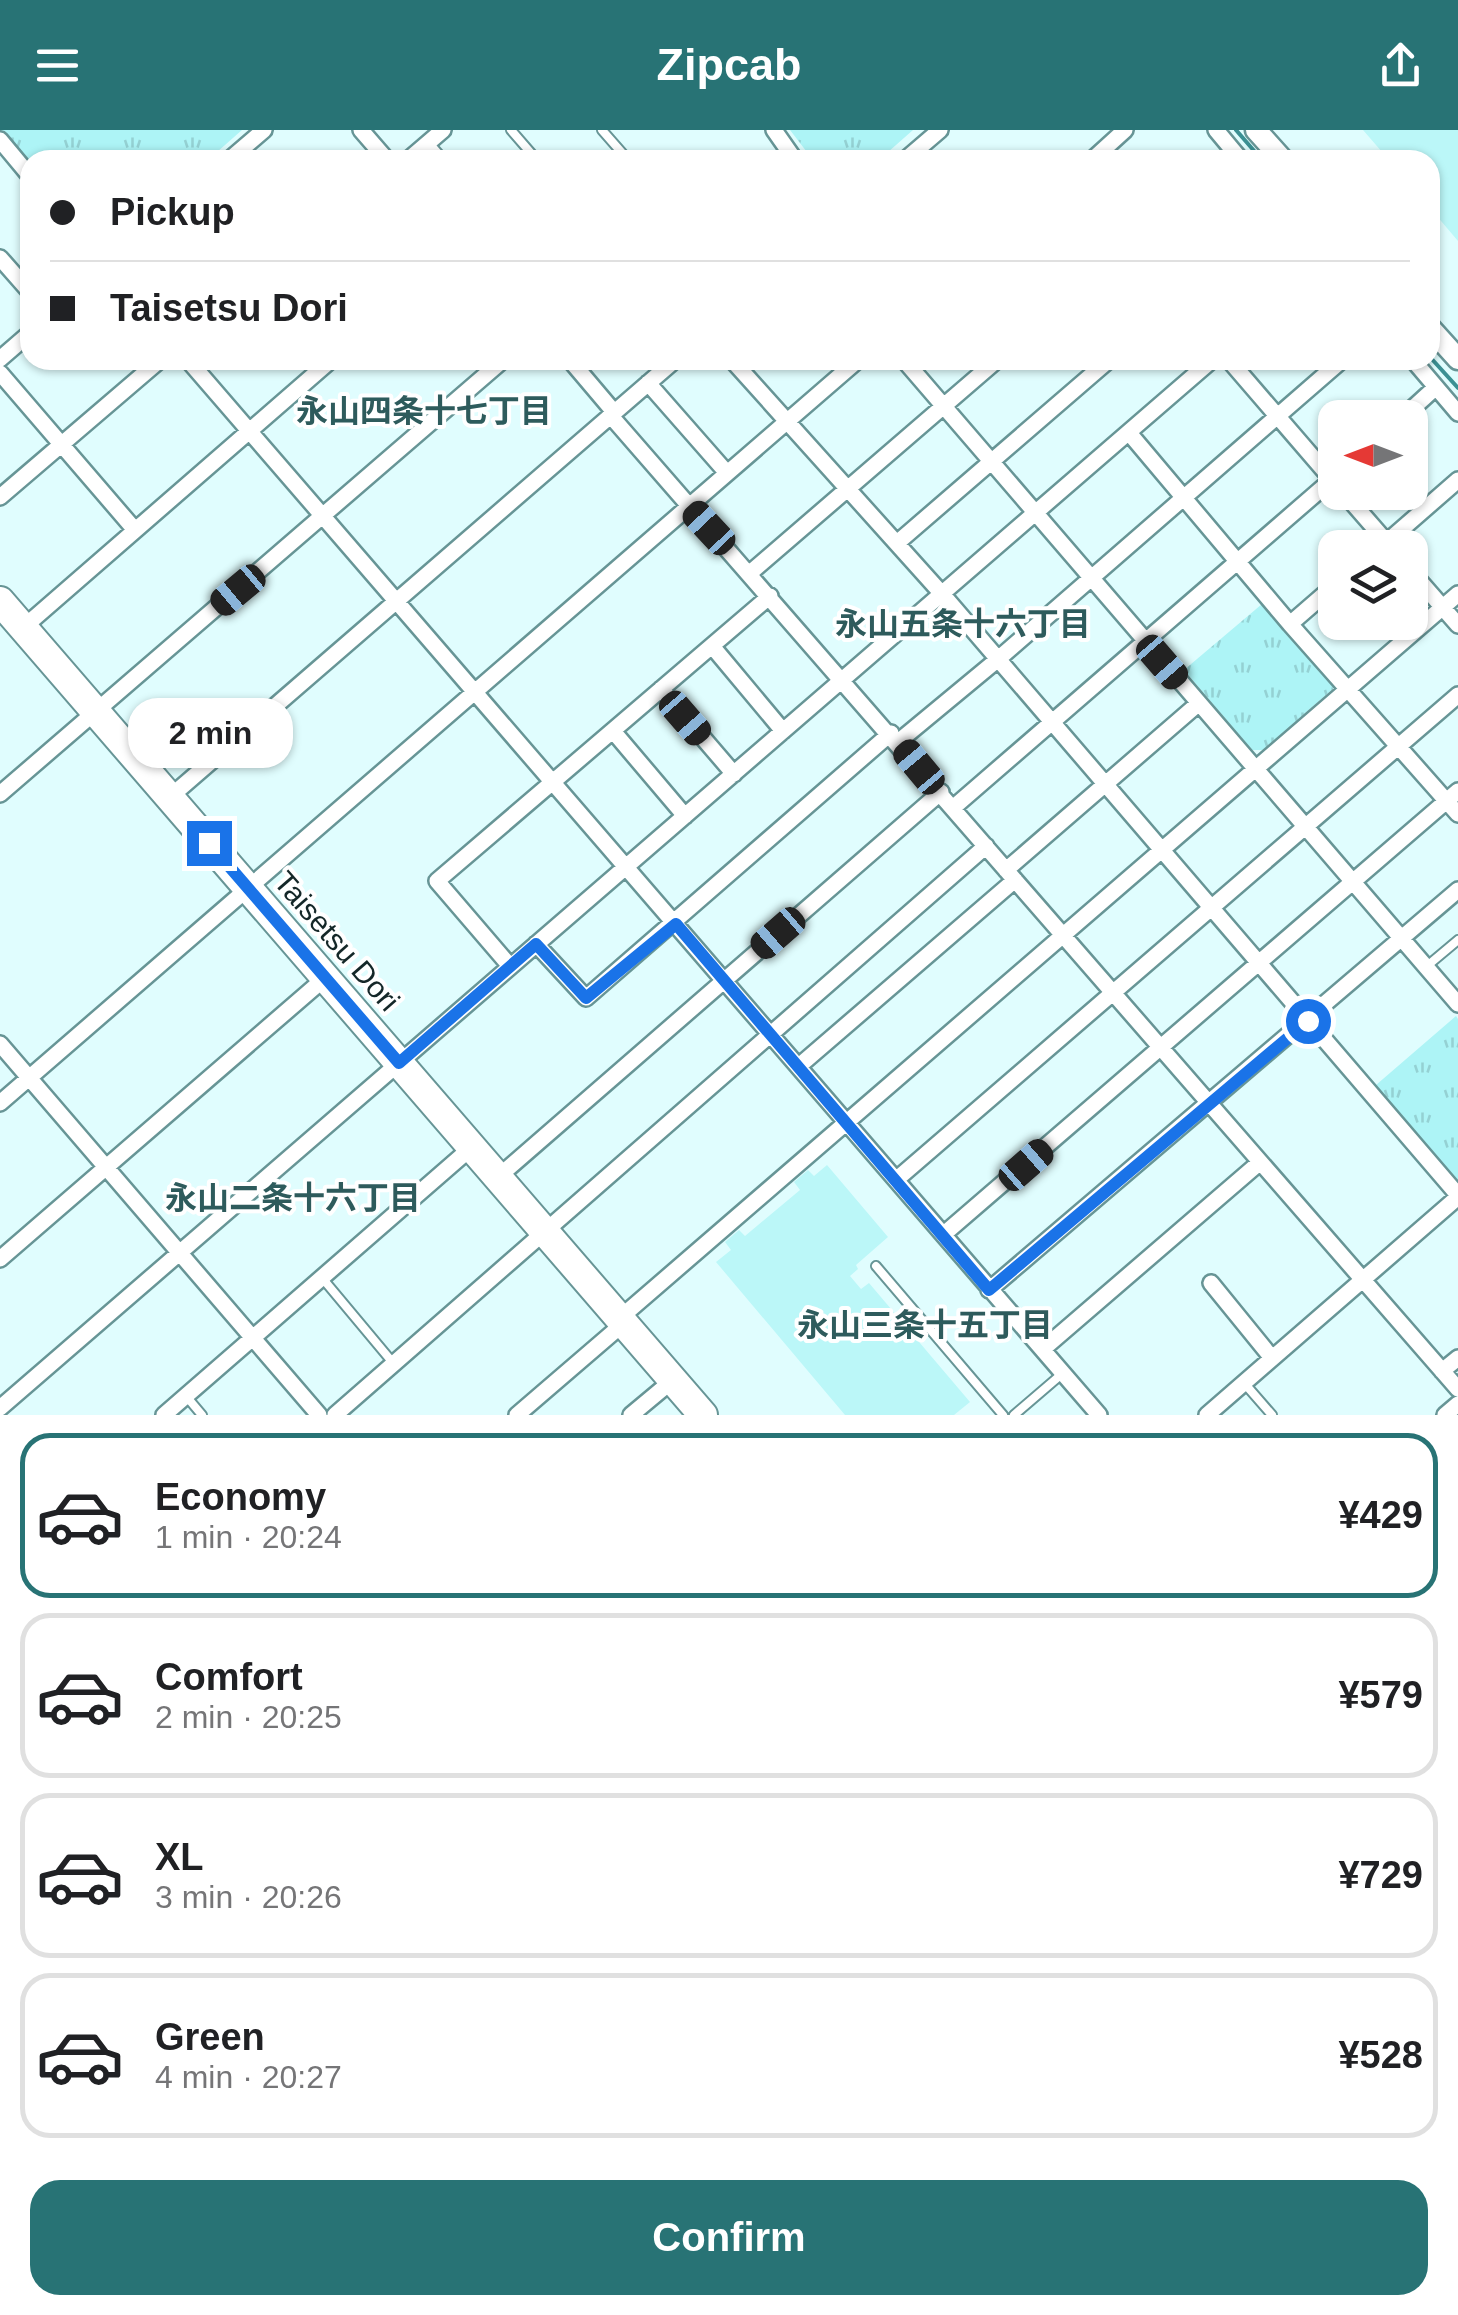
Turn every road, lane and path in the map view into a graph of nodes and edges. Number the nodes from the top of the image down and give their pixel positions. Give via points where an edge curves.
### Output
1 (264, 130) edge
2 (361, 130) edge
3 (443, 130) edge
4 (511, 130) edge
5 (602, 130) edge
6 (940, 130) edge
7 (1126, 130) edge
8 (1216, 130) edge
9 (1256, 130) edge
10 (0, 140) edge
11 (428, 142) junction
12 (241, 150) edge
13 (378, 150) edge
14 (419, 150) edge
15 (435, 150) edge
16 (528, 150) edge
17 (620, 150) edge
18 (917, 150) edge
19 (1103, 150) edge
20 (1233, 150) edge
21 (1273, 150) edge
22 (20, 164) edge
23 (0, 258) edge
24 (20, 281) edge
25 (20, 342) edge
26 (0, 359) edge
27 (149, 370) edge
28 (197, 370) edge
29 (320, 370) edge
30 (492, 370) edge
31 (578, 370) edge
32 (663, 370) edge
33 (741, 370) edge
34 (846, 370) edge
35 (912, 370) edge
36 (984, 370) edge
37 (1098, 370) edge
38 (1201, 370) edge
39 (1238, 370) edge
40 (1331, 370) edge
41 (1422, 370) edge
42 (0, 372) edge
43 (648, 383) junction
44 (1436, 387) junction
45 (1422, 400) edge
46 (943, 406) junction
47 (1458, 412) edge
48 (612, 413) junction
49 (1278, 417) junction
50 (788, 420) junction
51 (250, 431) junction
52 (1130, 434) junction
53 (63, 445) junction
54 (1318, 461) edge
55 (990, 462) junction
56 (727, 473) junction
57 (1458, 480) edge
58 (849, 487) junction
59 (1318, 492) edge
60 (0, 497) edge
61 (1184, 498) junction
62 (689, 506) junction
63 (1358, 510) edge
64 (1035, 513) junction
65 (322, 516) junction
66 (135, 530) junction
67 (1373, 530) edge
68 (1403, 530) edge
69 (898, 543) junction
70 (1236, 560) junction
71 (750, 573) junction
72 (1091, 577) junction
73 (1428, 590) edge
74 (1458, 594) edge
75 (943, 595) junction
76 (770, 596) junction
77 (1318, 600) edge
78 (0, 601) edge
79 (396, 602) junction
80 (1443, 607) junction
81 (1290, 624) junction
82 (1458, 625) edge
83 (24, 627) junction
84 (1144, 641) junction
85 (712, 646) junction
86 (996, 660) junction
87 (843, 679) junction
88 (1347, 688) junction
89 (661, 689) junction
90 (476, 692) junction
91 (1458, 694) edge
92 (1199, 704) junction
93 (96, 712) junction
94 (1052, 722) junction
95 (613, 731) junction
96 (783, 731) junction
97 (894, 737) junction
98 (1398, 747) junction
99 (1254, 770) junction
100 (734, 774) junction
101 (553, 782) junction
102 (1105, 784) junction
103 (941, 792) junction
104 (0, 794) edge
105 (170, 797) junction
106 (1454, 802) edge
107 (954, 807) junction
108 (685, 816) junction
109 (1306, 827) junction
110 (986, 846) junction
111 (1162, 850) junction
112 (627, 866) junction
113 (1010, 875) junction
114 (1352, 882) junction
115 (248, 888) junction
116 (1458, 890) edge
117 (1211, 908) junction
118 (676, 924) junction
119 (1062, 935) junction
120 (1402, 939) junction
121 (1458, 940) edge
122 (536, 944) junction
123 (1257, 963) junction
124 (510, 966) junction
125 (1426, 967) junction
126 (325, 978) junction
127 (724, 980) junction
128 (1113, 992) junction
129 (1458, 1004) edge
130 (1308, 1021) junction
131 (772, 1033) junction
132 (0, 1044) edge
133 (1161, 1048) junction
134 (399, 1063) junction
135 (799, 1066) junction
136 (30, 1078) junction
137 (0, 1103) edge
138 (1209, 1105) junction
139 (847, 1124) junction
140 (472, 1147) junction
141 (1259, 1163) junction
142 (104, 1166) junction
143 (497, 1178) junction
144 (897, 1179) junction
145 (1458, 1196) edge
146 (544, 1232) junction
147 (944, 1234) junction
148 (180, 1252) junction
149 (0, 1258) edge
150 (876, 1266) dead end
151 (322, 1278) junction
152 (1361, 1279) junction
153 (1212, 1284) dead end
154 (989, 1290) junction
155 (622, 1321) junction
156 (253, 1339) junction
157 (1043, 1349) junction
158 (1272, 1358) junction
159 (1458, 1358) edge
160 (394, 1364) junction
161 (1442, 1372) junction
162 (1063, 1373) junction
163 (673, 1380) junction
164 (1244, 1383) junction
165 (1458, 1389) edge
166 (186, 1396) junction
167 (1458, 1404) edge
168 (0, 1408) edge
169 (164, 1415) edge
170 (202, 1415) edge
171 (318, 1415) edge
172 (335, 1415) edge
173 (518, 1415) edge
174 (630, 1415) edge
175 (703, 1415) edge
176 (1002, 1415) edge
177 (1014, 1415) edge
178 (1098, 1415) edge
179 (1207, 1415) edge
180 (1272, 1415) edge
181 (1445, 1415) edge

1 - 12 street
2 - 13 street
3 - 11 street
4 - 16 lane
5 - 17 lane
6 - 18 street
7 - 19 street
8 - 20 street
9 - 21 street
10 - 22 street
11 - 14 street
11 - 15 lane
23 - 24 street
25 - 26 street
27 - 53 street
28 - 51 street
29 - 51 street
30 - 65 street
31 - 48 street
32 - 43 street
33 - 50 street
34 - 50 street
35 - 46 street
36 - 46 street
37 - 55 street
38 - 52 street
39 - 49 street
40 - 49 street
41 - 44 street
42 - 53 street
43 - 48 street
43 - 56 street
44 - 45 street
44 - 47 street
46 - 55 street
46 - 58 street
48 - 62 street
48 - 79 street
49 - 54 street
49 - 61 street
50 - 56 street
50 - 58 street
51 - 65 street
51 - 66 street
52 - 61 street
52 - 64 street
53 - 60 street
53 - 66 street
55 - 64 street
55 - 69 street
56 - 62 street
57 - 68 street
58 - 69 street
58 - 71 street
59 - 70 street
61 - 70 street
61 - 72 street
62 - 71 street
62 - 90 street
63 - 67 street
64 - 72 street
64 - 75 street
65 - 79 street
65 - 93 street
66 - 83 street
69 - 75 street
70 - 81 street
70 - 84 street
71 - 76 street
72 - 84 street
72 - 86 street
73 - 80 street
74 - 80 street
75 - 86 street
75 - 87 street
76 - 85 street
76 - 87 street
77 - 81 street
78 - 83 highway, Taisetsu Dori
79 - 90 street
79 - 105 street
80 - 82 street
80 - 88 street
81 - 88 street
83 - 93 highway, Taisetsu Dori
84 - 92 street
84 - 94 street
85 - 89 street
85 - 96 street
86 - 94 street
86 - 97 street
87 - 96 street
87 - 97 street
88 - 98 street
88 - 99 street
89 - 95 street
89 - 100 street
90 - 101 street
90 - 115 street
91 - 98 street
92 - 99 street
92 - 102 street
93 - 104 street
93 - 105 highway, Taisetsu Dori
94 - 102 street
94 - 107 street
95 - 101 street
95 - 108 street
96 - 100 street
97 - 103 street
97 - 118 street
98 - 106 street
98 - 109 street
99 - 109 street
99 - 111 street
100 - 108 street
101 - 112 street
101 - 124 street via 437,881
102 - 111 street
102 - 113 street
103 - 107 street
103 - 127 street
105 - 115 highway, Taisetsu Dori
106 - 114 street
107 - 110 street
108 - 112 street
109 - 114 street
109 - 117 street
110 - 113 street
110 - 131 street
111 - 117 street
111 - 119 street
112 - 118 street
112 - 122 street
113 - 119 street
113 - 135 street
114 - 120 street
114 - 123 street
115 - 126 highway, Taisetsu Dori
115 - 136 street
116 - 120 street
117 - 123 street
117 - 128 street
118 - 122 street via 586,998
118 - 127 street
119 - 128 street
119 - 139 street
120 - 125 street
120 - 130 street
121 - 125 lane
122 - 124 street
123 - 130 street
123 - 133 street
124 - 134 street
125 - 129 street
126 - 134 highway, Taisetsu Dori
126 - 142 street
127 - 131 street
127 - 143 street
128 - 133 street
128 - 144 street
130 - 138 street
130 - 145 street
131 - 135 street
131 - 146 street
132 - 136 street
133 - 138 street
133 - 147 street
134 - 140 highway, Taisetsu Dori
134 - 148 street
135 - 139 street
136 - 137 street
136 - 142 street
138 - 141 street
138 - 154 street
139 - 144 street
139 - 155 street
140 - 143 highway, Taisetsu Dori
140 - 151 street
141 - 152 street
141 - 157 street
142 - 148 street
142 - 149 street
143 - 146 highway, Taisetsu Dori
144 - 147 street
145 - 152 street
146 - 155 highway, Taisetsu Dori
146 - 160 street
147 - 154 street
148 - 156 street
148 - 168 street
150 - 176 lane
151 - 156 street
151 - 160 lane
152 - 158 street
152 - 161 street
153 - 158 street
154 - 157 street
155 - 163 highway, Taisetsu Dori
155 - 173 street
156 - 166 street
156 - 171 street
157 - 162 street
158 - 164 street
159 - 161 street
160 - 172 street
161 - 165 street
162 - 177 lane
162 - 178 street
163 - 174 street
163 - 175 highway, Taisetsu Dori
164 - 179 street
164 - 180 lane
166 - 169 street
166 - 170 lane
167 - 181 street

